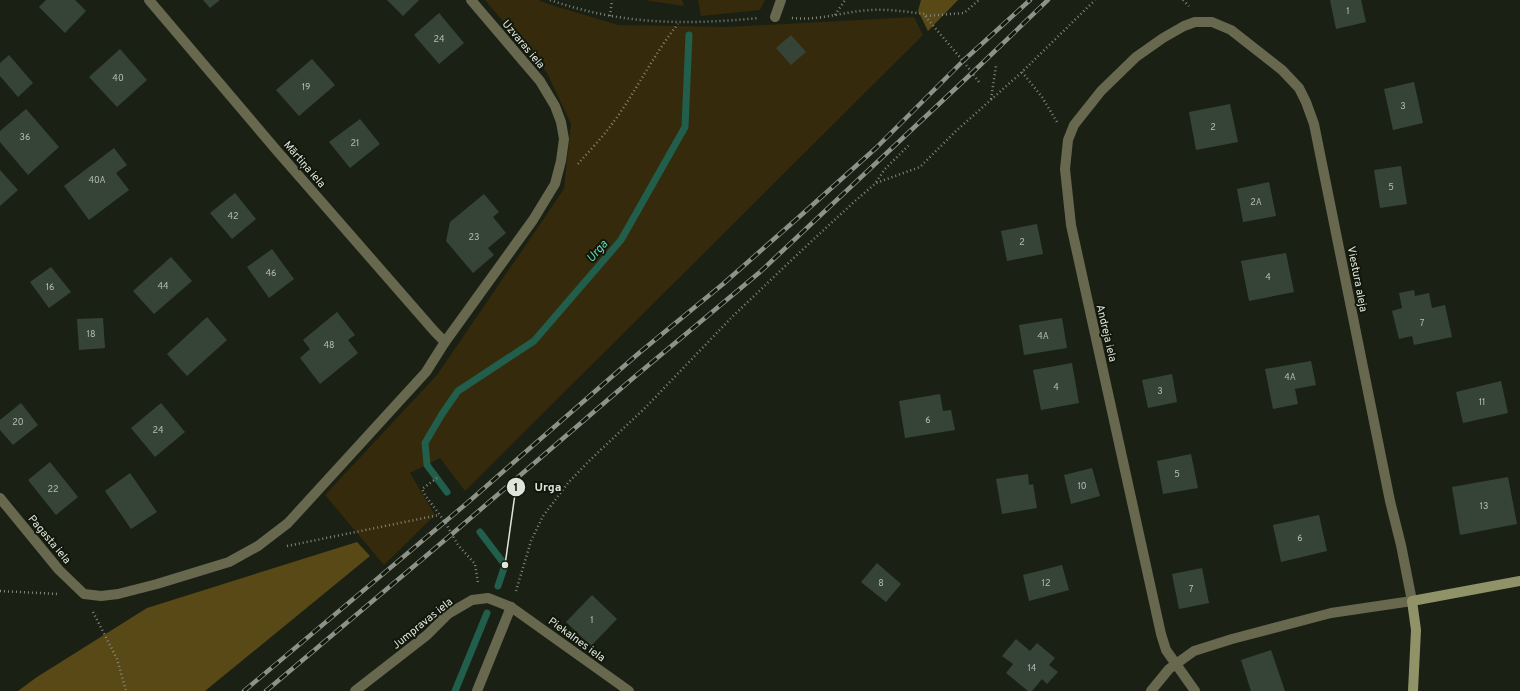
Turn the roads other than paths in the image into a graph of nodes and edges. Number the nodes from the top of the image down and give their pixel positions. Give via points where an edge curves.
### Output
1 (150, 0) edge
2 (471, 0) edge
3 (781, 0) edge
4 (775, 17) dead end
5 (1195, 22) joint
6 (445, 342) junction
7 (0, 498) edge
8 (1520, 581) edge
9 (84, 594) joint
10 (1412, 601) junction
11 (511, 607) junction
12 (1176, 664) junction
13 (355, 691) edge
14 (477, 691) edge
15 (629, 691) edge
16 (1151, 691) edge
17 (1195, 691) edge
18 (1413, 691) edge

1 - 6 street, Mārtiņa iela via 282,157
2 - 6 street, Uzvaras iela via 540,81 561,122 564,139 555,184 533,220
3 - 4 street
5 - 10 street, Viestura aleja via 1212,22 1231,30 1282,70 1299,88 1306,102 1314,124
5 - 12 street, Andreja iela via 1162,38 1136,57 1101,91 1074,125 1068,140 1065,169 1071,225 1152,597 1166,650
6 - 9 street, Uzvaras iela via 426,372 398,404 288,523 258,546 229,562 157,584 118,594
7 - 9 street, Pagasta iela via 60,570
8 - 10 street
10 - 12 street via 1331,613 1247,635 1194,651
10 - 18 street via 1416,630
11 - 13 street, Jumpravas iela via 488,598 472,600 448,614 427,635
11 - 14 street
11 - 15 street, Piekalnes iela
12 - 16 street
12 - 17 street, Andreja iela

